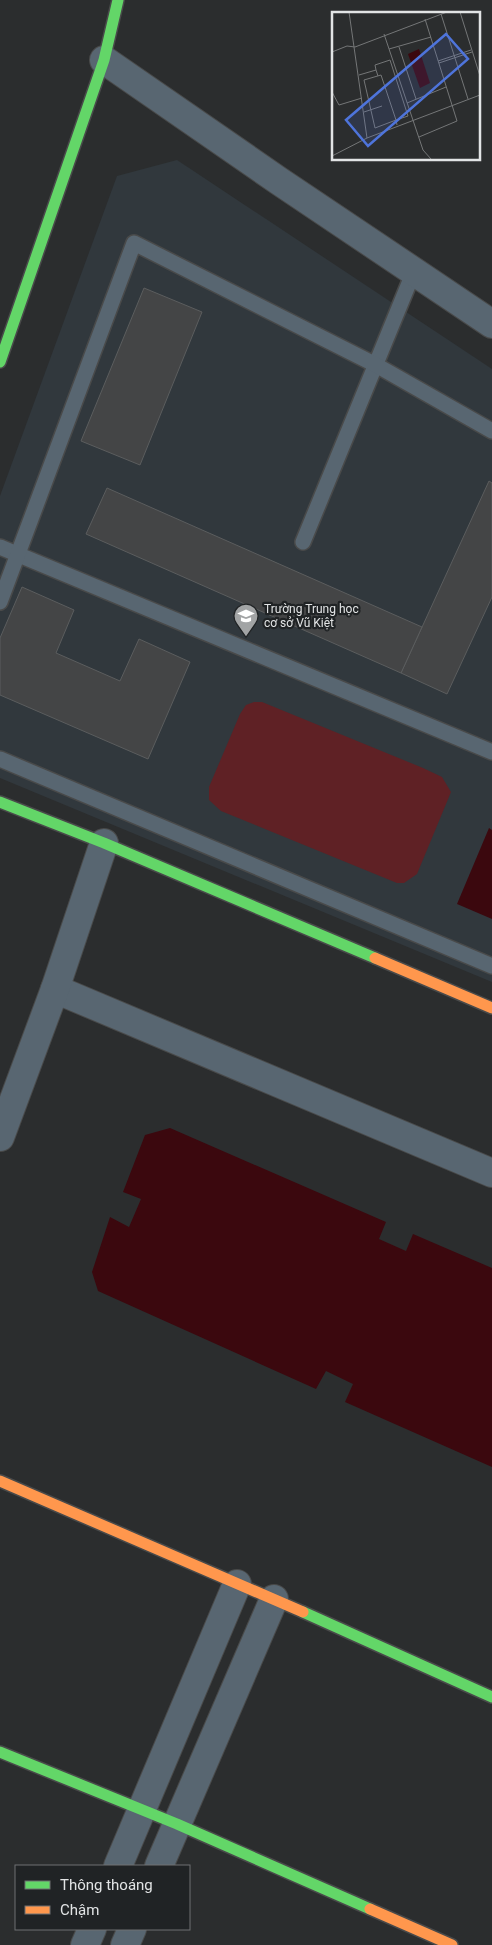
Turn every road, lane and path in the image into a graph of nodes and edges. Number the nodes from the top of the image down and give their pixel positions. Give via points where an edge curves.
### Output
1 (118, 0) edge
2 (104, 60) junction
3 (414, 271) junction
4 (492, 324) edge
5 (0, 362) edge
6 (376, 364) junction
7 (492, 431) edge
8 (303, 542) dead end
9 (0, 547) edge
10 (19, 554) junction
11 (0, 602) edge
12 (492, 752) edge
13 (0, 759) edge
14 (0, 802) edge
15 (104, 843) junction
16 (492, 966) edge
17 (54, 989) junction
18 (492, 1008) edge
19 (0, 1137) edge
20 (492, 1173) edge
21 (0, 1481) edge
22 (237, 1584) junction
23 (274, 1599) junction
24 (492, 1698) edge
25 (0, 1752) edge
26 (142, 1810) junction
27 (177, 1824) junction
28 (118, 1865) edge
29 (159, 1865) edge
30 (92, 1930) edge
31 (132, 1930) edge
32 (85, 1945) edge
33 (126, 1945) edge
34 (452, 1945) edge

1 - 2 street
2 - 3 street
2 - 5 street
3 - 4 street
3 - 6 lane
6 - 7 lane
6 - 8 lane
6 - 10 lane via 134,243
9 - 10 lane
10 - 11 lane
10 - 12 lane
13 - 16 lane
14 - 15 street
15 - 17 street
15 - 18 street
17 - 19 street
17 - 20 street
21 - 22 street
22 - 23 street
22 - 26 street
23 - 24 street
23 - 27 street
25 - 26 street
26 - 27 street
26 - 28 street
27 - 29 street
27 - 34 street
30 - 32 street
31 - 33 street

